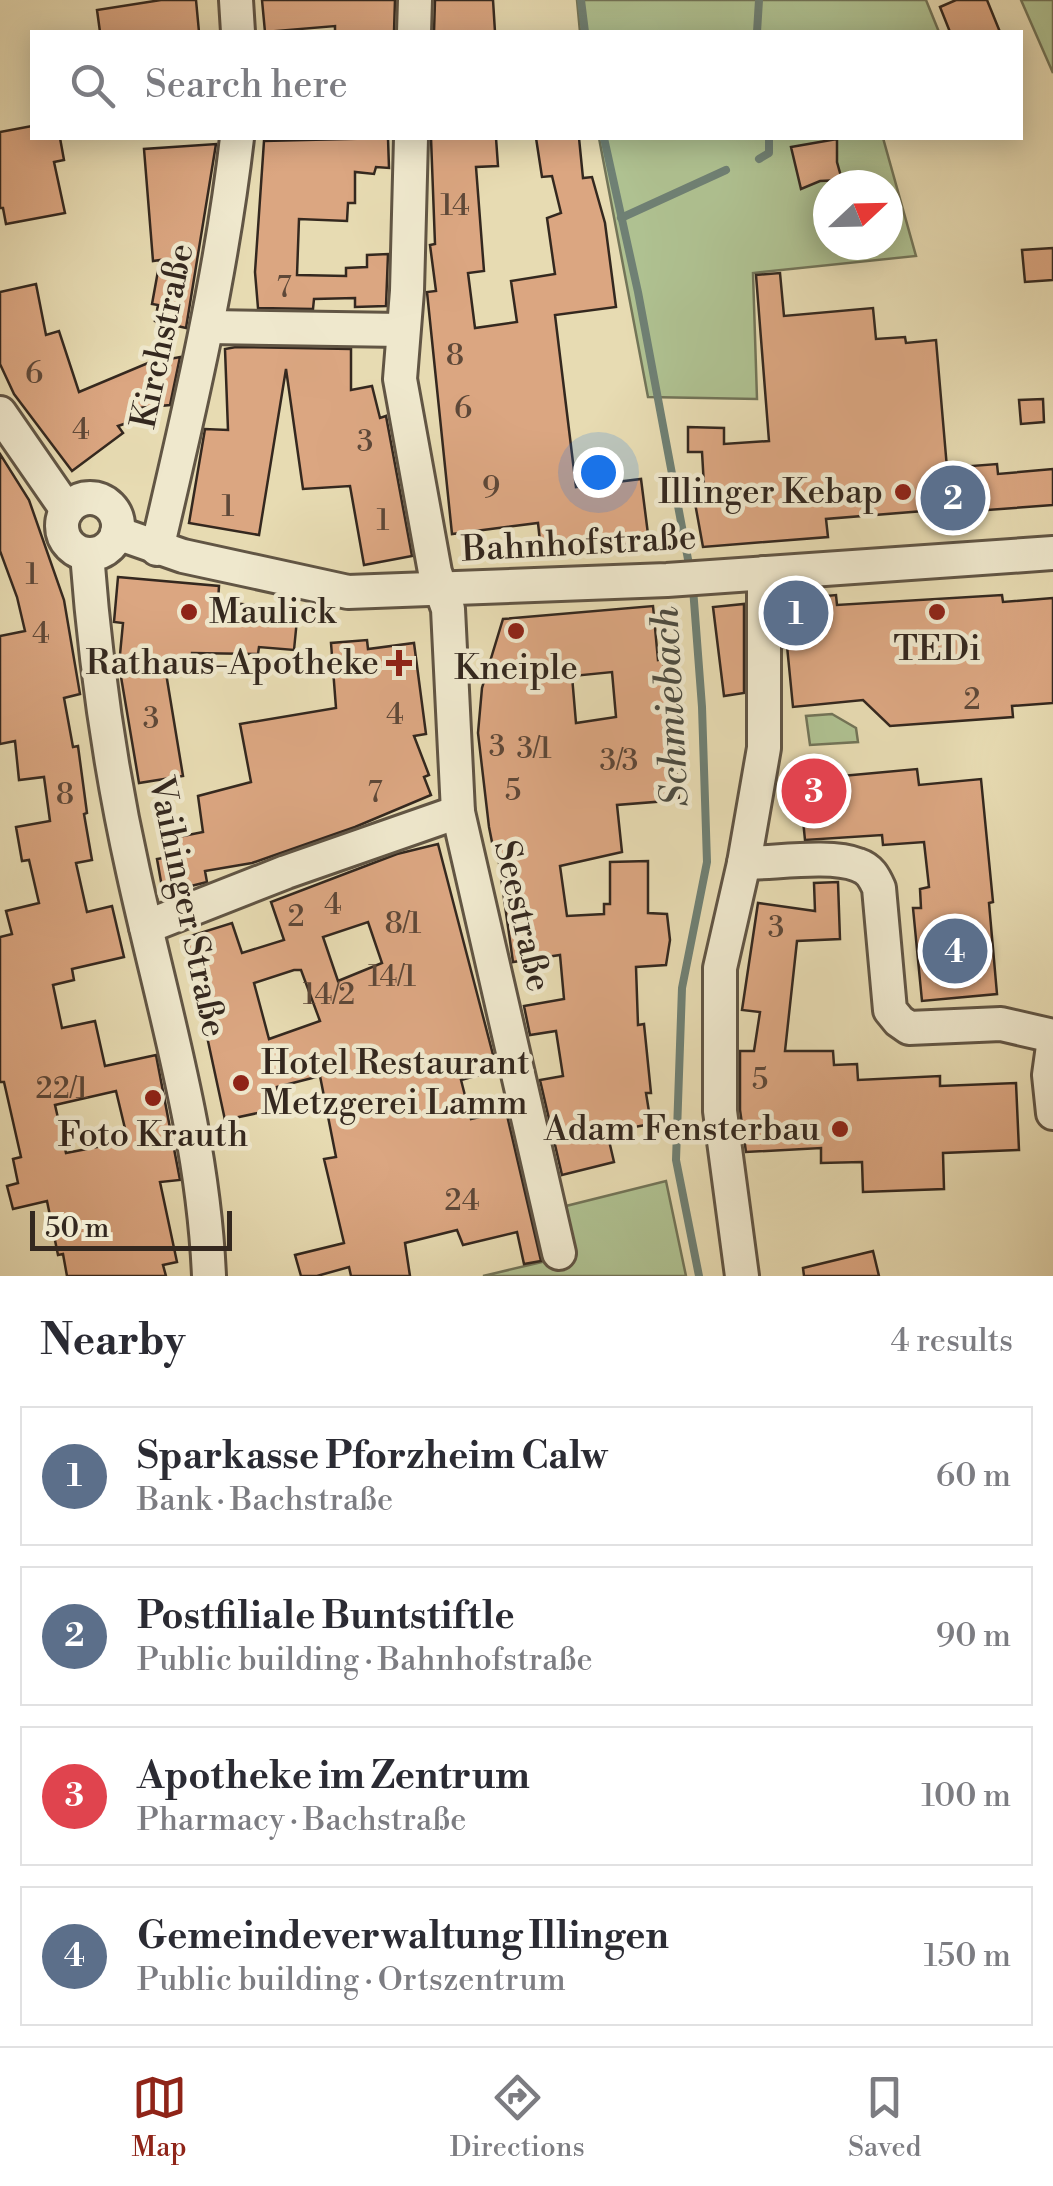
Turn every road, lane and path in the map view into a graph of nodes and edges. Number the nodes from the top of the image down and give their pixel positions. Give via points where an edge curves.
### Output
1 (236, 0) edge
2 (415, 0) edge
3 (238, 30) edge
4 (414, 30) edge
5 (238, 140) edge
6 (411, 140) edge
7 (209, 327) junction
8 (402, 330) junction
9 (0, 413) edge
10 (67, 510) junction
11 (117, 533) junction
12 (160, 533) junction
13 (1053, 553) edge
14 (87, 554) junction
15 (764, 573) junction
16 (442, 591) junction
17 (458, 812) junction
18 (744, 864) junction
19 (146, 926) junction
20 (1053, 1036) edge
21 (1053, 1046) edge
22 (1053, 1113) edge
23 (559, 1253) dead end
24 (209, 1276) edge
25 (742, 1276) edge

1 - 3 street
2 - 4 street
5 - 7 street, Kirchstraße
6 - 8 street, Seestraße
7 - 8 street
7 - 12 street, Kirchstraße
8 - 16 street, Seestraße via 400,379
9 - 10 street
10 - 11 street via 79,500 100,500 116,515
10 - 14 street via 63,537
11 - 12 street, Bahnhofstraße
11 - 14 street via 110,546
12 - 16 street, Bahnhofstraße via 348,592
13 - 15 street, Bahnhofstraße
14 - 19 street, Vaihinger Straße via 108,730
15 - 16 street, Bahnhofstraße
15 - 18 street via 764,748
16 - 17 street, Seestraße
17 - 19 street
17 - 23 street, Seestraße
18 - 20 street via 838,861 871,872 880,888 890,1010 909,1028 1001,1024
18 - 25 street via 720,968 720,1111
19 - 24 street, Vaihinger Straße via 192,1116
21 - 22 street

